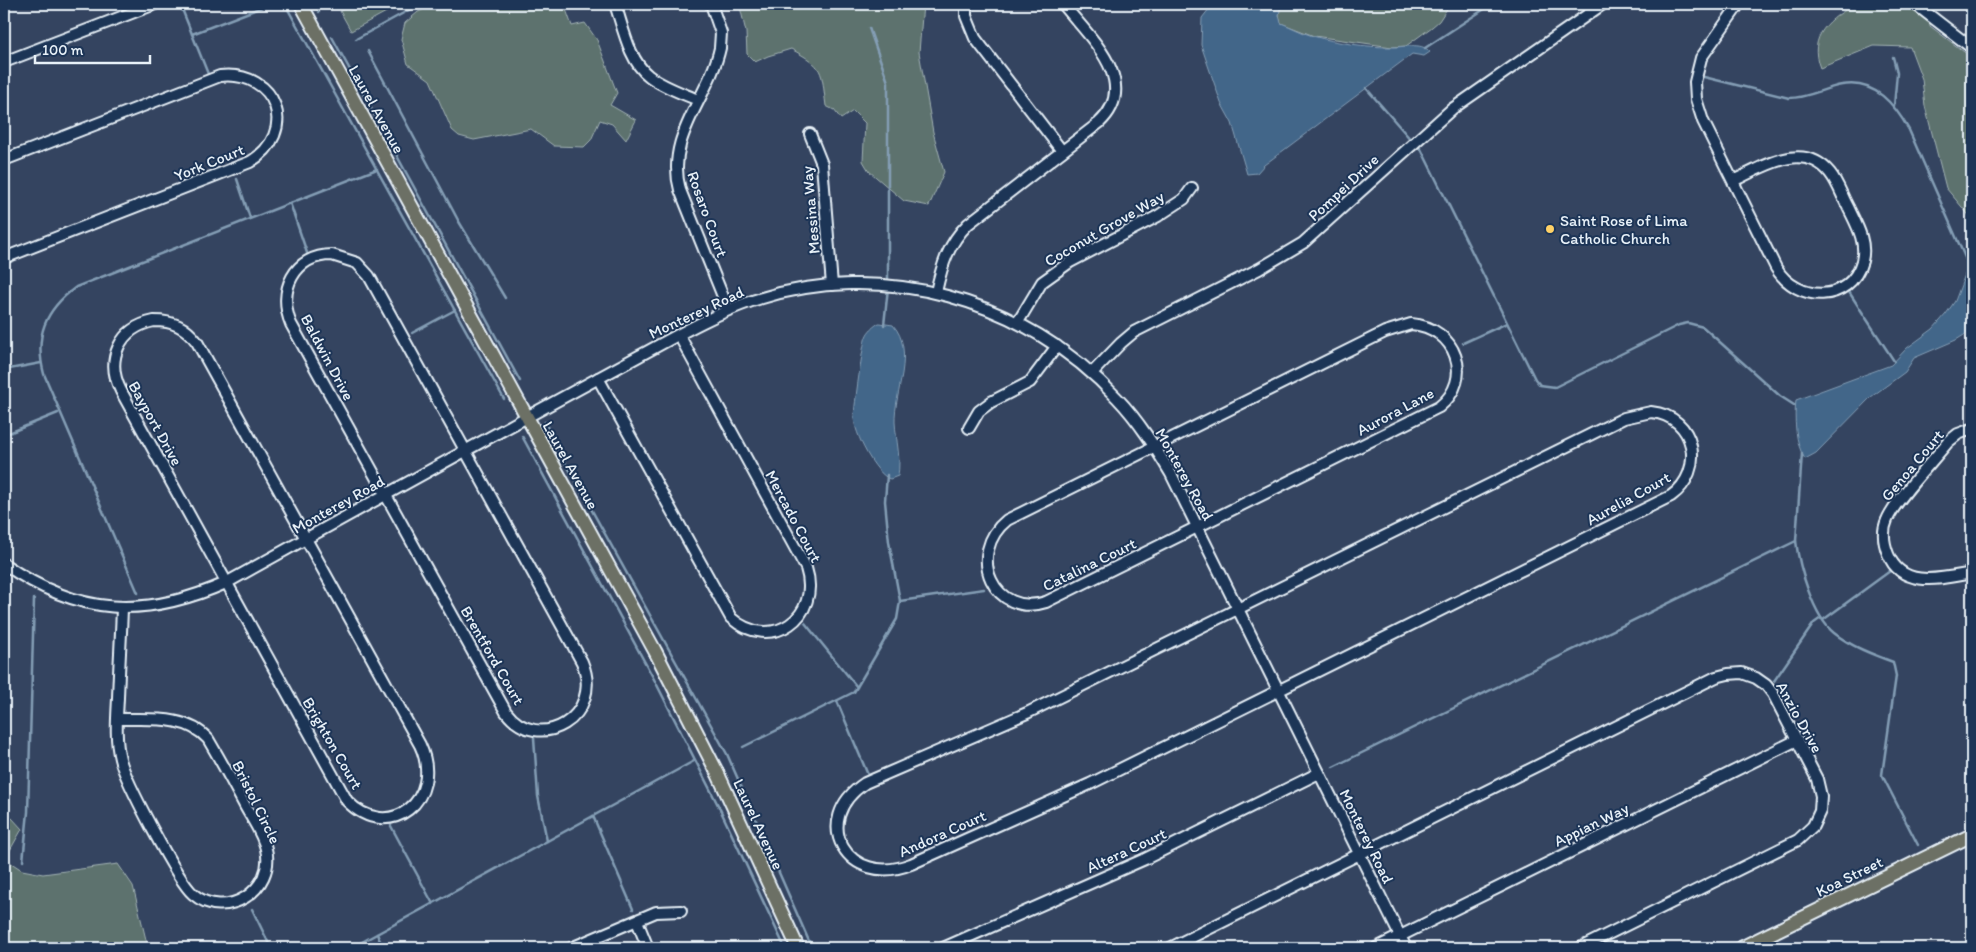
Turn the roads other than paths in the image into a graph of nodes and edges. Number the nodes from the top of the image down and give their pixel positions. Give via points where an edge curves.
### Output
1 (155, 4) edge
2 (301, 4) edge
3 (615, 4) edge
4 (711, 4) edge
5 (966, 4) edge
6 (1063, 4) edge
7 (1603, 4) edge
8 (1739, 4) edge
9 (1915, 4) edge
10 (1972, 48) edge
11 (4, 62) edge
12 (698, 100) junction
13 (810, 134) dead end
14 (1062, 151) junction
15 (4, 160) edge
16 (1734, 181) junction
17 (1192, 188) dead end
18 (4, 258) edge
19 (832, 285) junction
20 (936, 292) junction
21 (728, 309) junction
22 (1018, 322) junction
23 (678, 335) junction
24 (1057, 346) junction
25 (1092, 373) junction
26 (598, 378) junction
27 (526, 418) junction
28 (969, 428) dead end
29 (1972, 430) edge
30 (1156, 447) junction
31 (466, 451) junction
32 (386, 494) junction
33 (1197, 528) junction
34 (306, 538) junction
35 (4, 564) edge
36 (1972, 573) edge
37 (226, 583) junction
38 (122, 608) junction
39 (1238, 610) junction
40 (1278, 691) junction
41 (117, 719) junction
42 (1797, 740) junction
43 (1319, 773) junction
44 (1972, 835) edge
45 (1359, 854) junction
46 (681, 911) dead end
47 (636, 920) junction
48 (1400, 936) junction
49 (571, 948) edge
50 (648, 948) edge
51 (798, 948) edge
52 (943, 948) edge
53 (1170, 948) edge
54 (1376, 948) edge
55 (1406, 948) edge
56 (1580, 948) edge
57 (1741, 948) edge

1 - 11 street
2 - 27 main road, Laurel Avenue
3 - 12 street via 633,56 641,69
4 - 12 street, Rosaro Court via 721,33 720,48
5 - 14 street via 966,16 975,38
6 - 14 street via 1109,62 1117,90 1113,107 1106,117
7 - 25 street, Pompei Drive via 1461,102 1303,243 1142,328 1121,343
8 - 16 street via 1705,51 1695,82 1699,111
9 - 10 street
12 - 21 street, Rosaro Court via 678,146 677,176
13 - 19 street, Messina Way via 822,164
14 - 20 street via 968,224 956,237 943,260
15 - 18 street, York Court via 220,76 242,76 259,83 270,95 277,118 272,142 267,150 250,162
16 - 16 street via 1776,268 1791,285 1804,292 1825,294 1839,289 1854,276 1862,262 1861,236 1834,179 1824,167 1805,158 1786,157
17 - 22 street, Coconut Grove Way via 1184,199 1158,216 1070,262 1042,282
19 - 20 street, Monterey Road via 882,285
19 - 21 street, Monterey Road via 772,295
20 - 22 street, Monterey Road
21 - 23 street, Monterey Road
22 - 24 street, Monterey Road
23 - 26 street, Monterey Road
23 - 26 street, Mercado Court via 806,568 810,582 808,599 800,616 785,627 771,632 751,630 731,618
24 - 25 street, Monterey Road
24 - 28 street via 1030,382 983,408
25 - 30 street, Monterey Road via 1118,398
26 - 27 street, Monterey Road
27 - 31 street, Monterey Road
27 - 51 main road, Laurel Avenue via 718,774
29 - 36 street, Genoa Court via 1958,434 1948,442 1891,513 1884,533 1889,558 1908,576 1931,580
30 - 33 street, Monterey Road
30 - 33 street, Catalina Court via 1002,524 986,549 991,582 1014,601 1027,605 1041,604
30 - 33 street, Aurora Lane via 1396,328 1411,324 1432,329 1448,342 1454,352 1457,381 1450,396 1439,407
31 - 32 street, Monterey Road
31 - 32 street, Baldwin Drive via 363,268 338,255 312,258 300,266 289,280 285,302 288,316
31 - 32 street, Brentford Court via 584,668 587,682 584,701 579,711 563,724 534,729 518,724 509,716
32 - 34 street, Monterey Road
33 - 39 street, Monterey Road
34 - 37 street, Monterey Road
34 - 37 street, Bayport Drive via 191,334 183,327 164,321 144,323 134,328 121,341 115,354 113,368 117,384
34 - 37 street, Brighton Court via 424,754 426,781 420,797 408,810 378,818 361,812 347,801
35 - 38 street, Monterey Road via 48,590 94,604
37 - 38 street, Monterey Road via 202,594 165,604
38 - 41 street, Bristol Circle
39 - 40 street, Monterey Road
39 - 40 street, Andora Court via 1027,713 865,783 848,796 840,810 838,828 843,846 854,860 866,867 888,871 901,868 1090,784
39 - 40 street, Aurelia Court via 1634,414 1651,412 1664,415 1687,434 1692,452 1690,471 1682,487 1671,496
40 - 43 street, Monterey Road
41 - 41 street, Bristol Circle via 118,749 125,776 186,886 200,899 218,905 250,896 264,876 267,851 208,739 184,722
42 - 45 street, Anzio Drive via 1766,685 1749,675 1716,677
42 - 48 street, Appian Way
42 - 56 street, Anzio Drive via 1820,791 1820,811 1808,832 1798,840
43 - 45 street, Monterey Road
43 - 52 street, Altera Court via 1146,859
44 - 57 main road, Koa Street
45 - 48 street, Monterey Road
45 - 53 street
46 - 47 street via 656,912
47 - 49 street
47 - 50 street
48 - 54 street, Appian Way
48 - 55 street, Monterey Road

